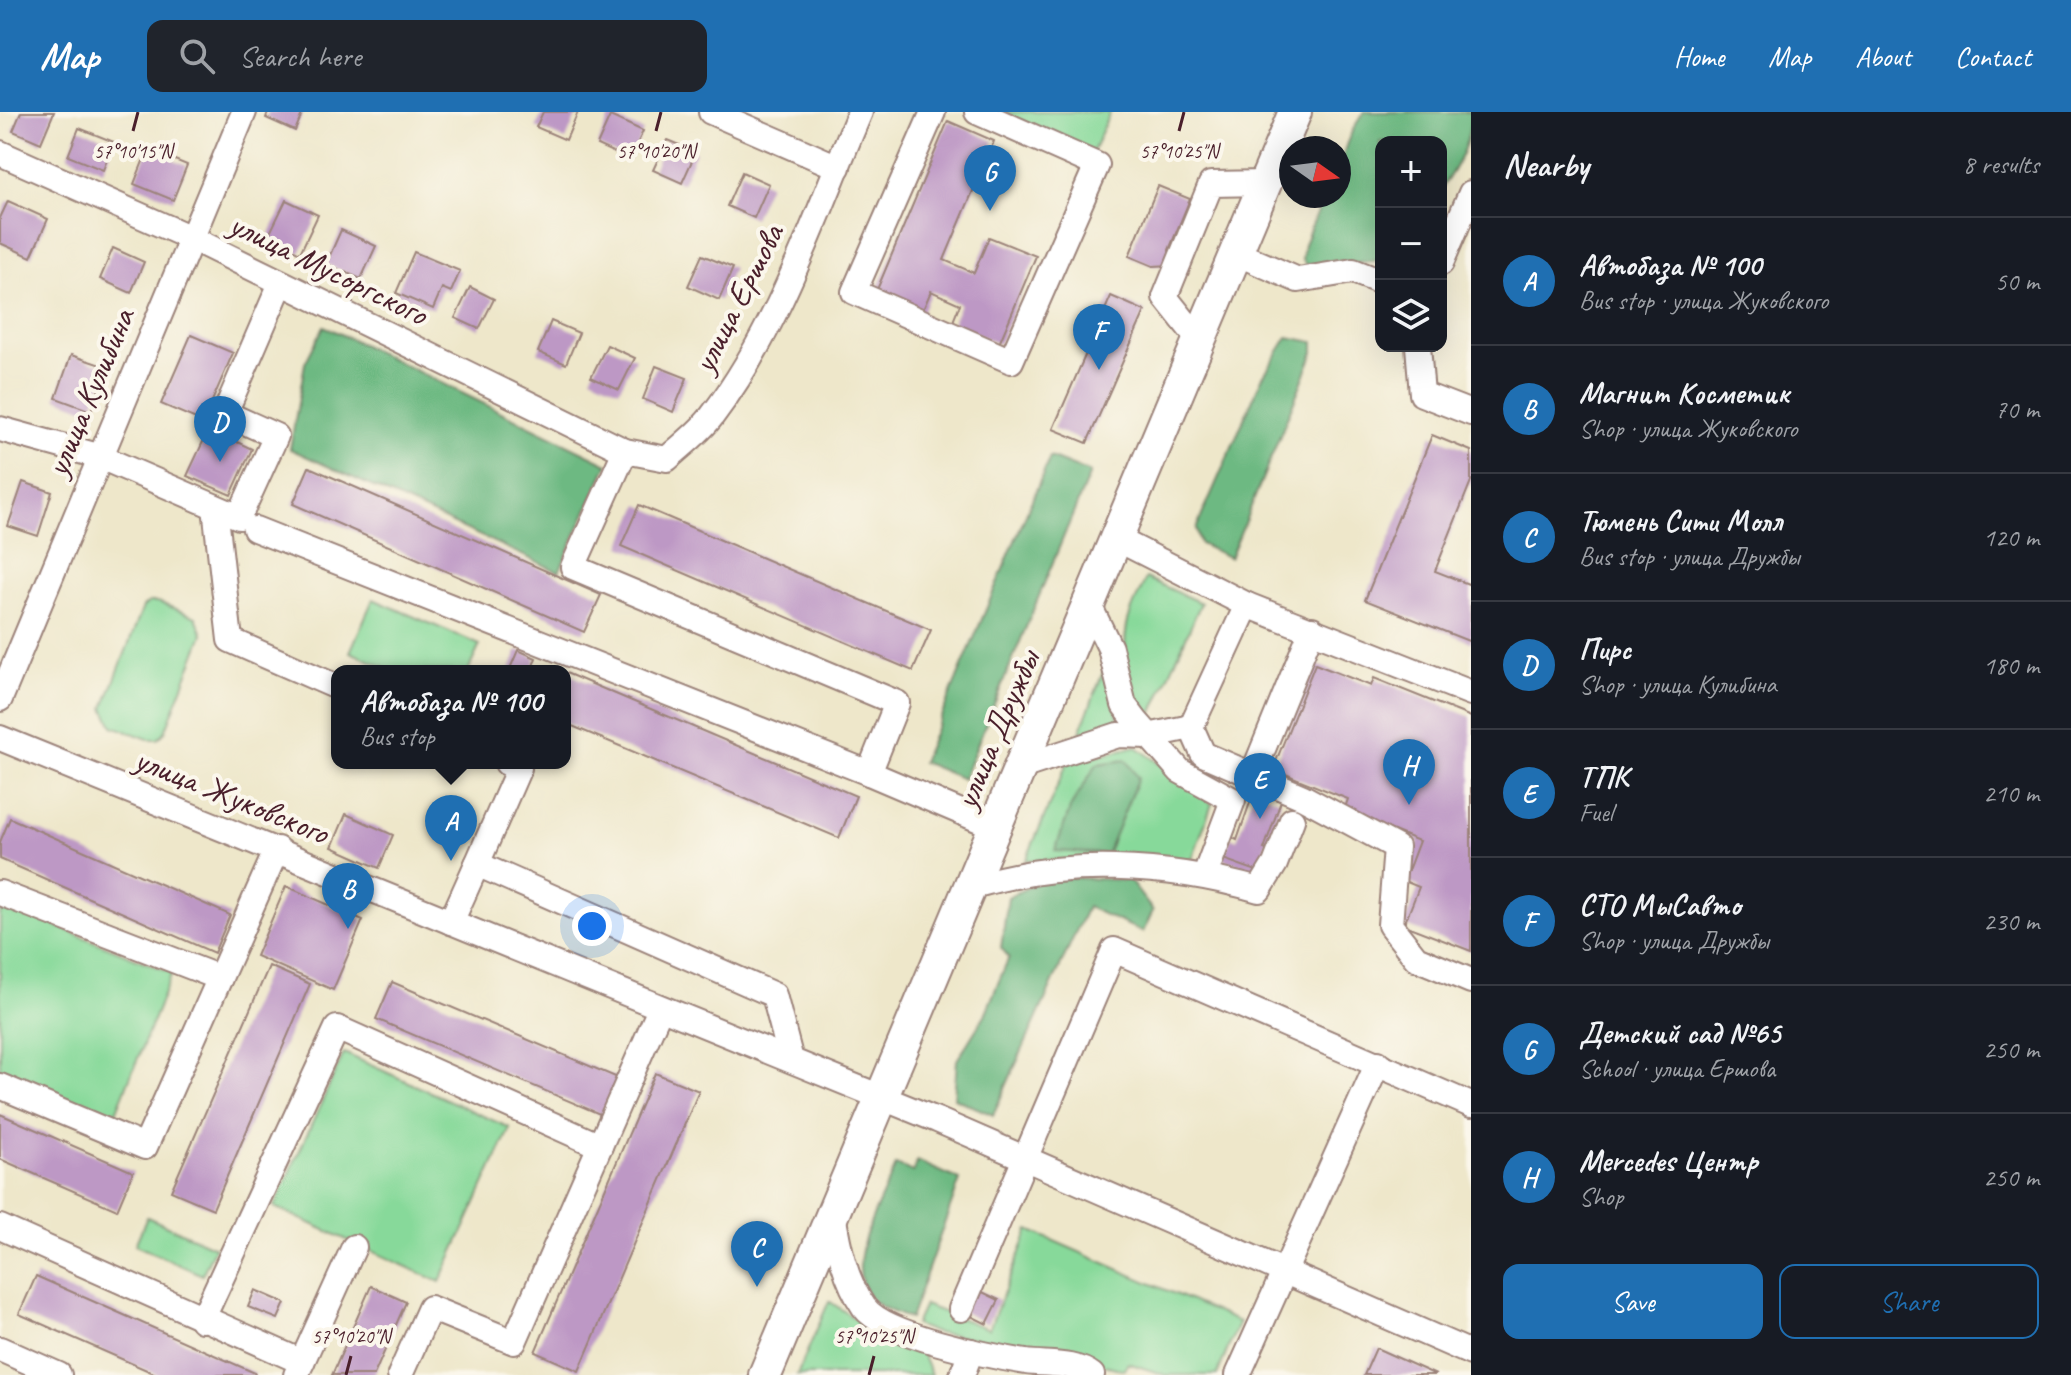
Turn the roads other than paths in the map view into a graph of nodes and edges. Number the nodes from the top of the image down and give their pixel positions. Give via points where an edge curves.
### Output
1 (244, 112) edge
2 (711, 112) edge
3 (860, 112) edge
4 (933, 112) edge
5 (977, 112) edge
6 (1295, 112) edge
7 (0, 153) edge
8 (838, 167) junction
9 (1265, 183) junction
10 (1471, 193) edge
11 (191, 238) junction
12 (1447, 249) edge
13 (1236, 253) junction
14 (1376, 280) edge
15 (281, 283) junction
16 (1200, 341) junction
17 (1418, 352) edge
18 (1471, 413) edge
19 (0, 429) edge
20 (625, 451) junction
21 (98, 456) junction
22 (215, 507) junction
23 (255, 529) dead end
24 (1117, 539) junction
25 (1089, 605) junction
26 (1247, 605) junction
27 (1312, 629) junction
28 (331, 684) edge
29 (1471, 693) edge
30 (0, 699) edge
31 (1191, 727) junction
32 (1148, 736) junction
33 (0, 738) edge
34 (1021, 767) junction
35 (519, 769) edge
36 (869, 773) junction
37 (1252, 776) junction
38 (1292, 820) dead end
39 (996, 827) junction
40 (277, 849) junction
41 (477, 864) junction
42 (1205, 875) junction
43 (971, 887) junction
44 (0, 893) edge
45 (451, 922) junction
46 (220, 978) junction
47 (1471, 981) edge
48 (660, 1009) junction
49 (791, 1060) junction
50 (1378, 1063) junction
51 (0, 1086) edge
52 (882, 1098) junction
53 (1471, 1105) edge
54 (600, 1146) junction
55 (1025, 1158) junction
56 (833, 1213) junction
57 (0, 1227) edge
58 (354, 1247) dead end
59 (1282, 1271) junction
60 (961, 1309) dead end
61 (202, 1320) junction
62 (0, 1349) edge
63 (971, 1351) junction
64 (1471, 1353) edge
65 (21, 1367) edge
66 (299, 1369) edge
67 (59, 1375) edge
68 (400, 1375) edge
69 (765, 1375) edge
70 (962, 1375) edge
71 (1092, 1375) edge
72 (1238, 1375) edge

1 - 11 street, улица Кулибина
2 - 8 street
3 - 8 street, улица Ершова
4 - 5 street via 854,292 1011,361 1097,165
6 - 9 main road, улица Дружбы
7 - 11 street, улица Мусоргского
8 - 20 street, улица Ершова via 773,313 710,419 667,459
9 - 13 main road, улица Дружбы
9 - 16 street via 1211,184 1165,297
10 - 12 street
11 - 15 street, улица Мусоргского
11 - 21 street, улица Кулибина
13 - 14 street via 1298,280 1353,271
13 - 16 main road, улица Дружбы
15 - 20 street, улица Мусоргского
15 - 22 street via 225,413 276,436 239,517
16 - 24 main road, улица Дружбы
17 - 18 street via 1422,394
19 - 21 street
20 - 36 street via 573,567 897,703
21 - 22 street
21 - 30 street, улица Кулибина
22 - 28 street via 230,640
23 - 36 street
24 - 25 main road, улица Дружбы
24 - 26 street
25 - 32 street via 1110,648 1124,705
25 - 34 main road, улица Дружбы
26 - 27 street
26 - 31 street
27 - 29 street
27 - 37 street
31 - 32 street
31 - 37 street via 1203,754
32 - 34 street via 1118,735
32 - 42 street via 1180,771 1233,800
33 - 40 street, улица Жуковского
34 - 39 main road, улица Дружбы
35 - 41 street
36 - 39 street
37 - 47 street via 1396,847 1390,925 1416,958
38 - 42 street via 1259,890
39 - 43 main road, улица Дружбы
40 - 45 street, улица Жуковского
40 - 46 street
41 - 45 street
41 - 49 street via 774,995
42 - 43 street via 1071,868 1014,873
43 - 52 main road, улица Дружбы
44 - 46 street
45 - 48 street, улица Жуковского
46 - 51 street via 145,1147
48 - 49 street, улица Жуковского
48 - 54 street
49 - 52 street, улица Жуковского
50 - 53 street
50 - 55 street via 1114,950
50 - 59 street
52 - 55 street, улица Жуковского
52 - 56 main road, улица Дружбы
54 - 61 street via 337,1028
54 - 68 street via 514,1342 430,1308
55 - 59 street, улица Жуковского
55 - 60 street
56 - 63 street via 839,1247 865,1309 915,1336
56 - 69 main road, улица Дружбы
57 - 61 street
58 - 66 street
59 - 64 street, улица Жуковского
59 - 72 street
61 - 66 street
62 - 65 street
63 - 70 street
63 - 71 street via 1074,1367
65 - 67 street

